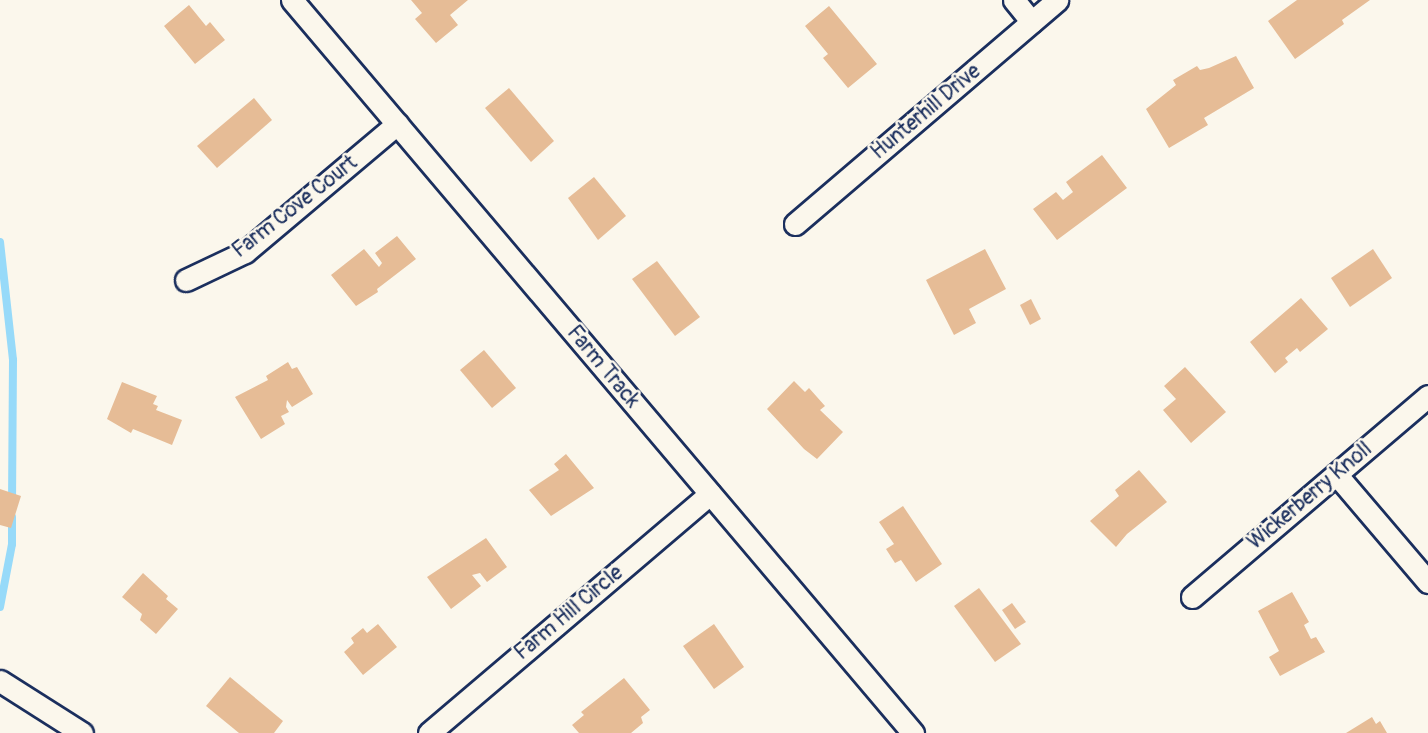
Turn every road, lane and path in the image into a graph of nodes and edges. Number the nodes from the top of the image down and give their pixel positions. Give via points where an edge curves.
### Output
1 (292, 0) edge
2 (1014, 0) edge
3 (1057, 0) edge
4 (1032, 22) junction
5 (397, 124) junction
6 (795, 223) dead end
7 (187, 280) dead end
8 (1428, 396) edge
9 (1336, 474) junction
10 (710, 494) junction
11 (1428, 582) edge
12 (1192, 597) dead end
13 (0, 681) edge
14 (82, 733) edge
15 (429, 733) edge
16 (913, 733) edge

1 - 5 street, Farm Track
2 - 4 street
3 - 4 street, Hunterhill Drive
4 - 6 street, Hunterhill Drive
5 - 7 street, Farm Cove Court via 245,252
5 - 10 street, Farm Track
8 - 9 street, Wickerberry Knoll
9 - 11 street
9 - 12 street, Wickerberry Knoll
10 - 15 street, Farm Hill Circle
10 - 16 street, Farm Track
13 - 14 street

